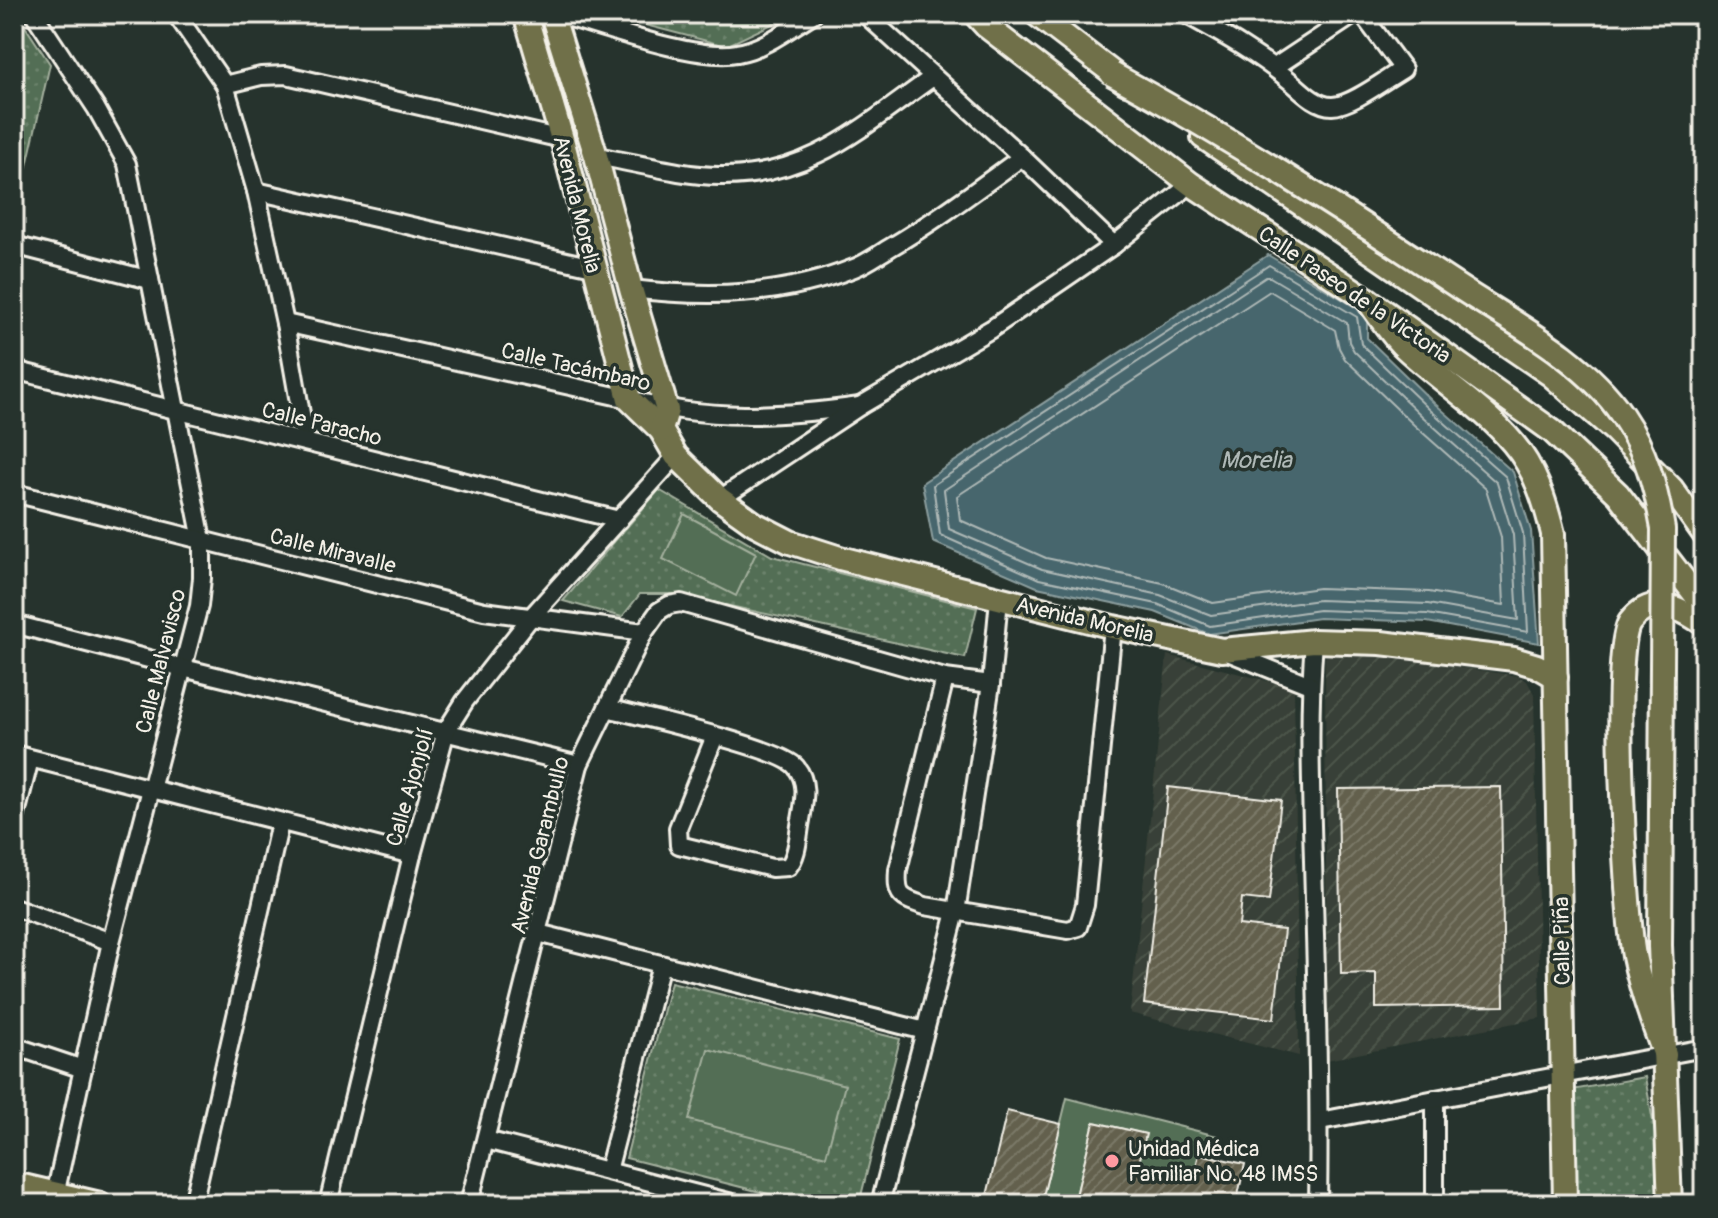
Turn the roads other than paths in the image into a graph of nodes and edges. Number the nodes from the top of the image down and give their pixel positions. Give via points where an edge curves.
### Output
1 (34, 14) edge
2 (176, 14) edge
3 (525, 14) edge
4 (554, 14) edge
5 (813, 14) edge
6 (865, 14) edge
7 (975, 14) edge
8 (1036, 14) edge
9 (1185, 14) edge
10 (1355, 14) edge
11 (1362, 14) edge
12 (1275, 67) junction
13 (1112, 74) junction
14 (933, 77) junction
15 (225, 85) junction
16 (562, 139) junction
17 (596, 156) junction
18 (1022, 157) junction
19 (1191, 184) junction
20 (256, 191) junction
21 (14, 245) edge
22 (1114, 245) junction
23 (593, 267) junction
24 (150, 280) junction
25 (631, 289) junction
26 (1367, 299) junction
27 (285, 323) junction
28 (14, 370) edge
29 (629, 399) junction
30 (860, 406) junction
31 (175, 409) junction
32 (664, 420) junction
33 (306, 442) junction
34 (676, 456) junction
35 (14, 493) edge
36 (720, 499) junction
37 (619, 520) junction
38 (1704, 534) edge
39 (202, 540) junction
40 (999, 599) junction
41 (1704, 606) edge
42 (531, 617) junction
43 (14, 624) edge
44 (1704, 624) edge
45 (1113, 627) junction
46 (644, 632) junction
47 (1314, 641) junction
48 (1222, 650) junction
49 (183, 668) junction
50 (1556, 677) junction
51 (945, 678) junction
52 (991, 684) junction
53 (1310, 685) junction
54 (607, 708) junction
55 (446, 731) junction
56 (715, 736) junction
57 (22, 756) edge
58 (579, 765) junction
59 (149, 789) junction
60 (14, 822) edge
61 (280, 823) junction
62 (412, 855) junction
63 (14, 907) edge
64 (956, 912) junction
65 (538, 933) junction
66 (111, 942) junction
67 (661, 964) junction
68 (925, 1031) junction
69 (14, 1046) edge
70 (1704, 1048) edge
71 (1665, 1055) junction
72 (83, 1069) junction
73 (1563, 1074) junction
74 (1435, 1099) junction
75 (1320, 1121) junction
76 (486, 1140) junction
77 (608, 1171) junction
78 (14, 1184) edge
79 (55, 1195) junction
80 (100, 1204) edge
81 (193, 1204) edge
82 (328, 1204) edge
83 (469, 1204) edge
84 (736, 1204) edge
85 (880, 1204) edge
86 (1318, 1204) edge
87 (1435, 1204) edge
88 (1565, 1204) edge
89 (1670, 1204) edge

1 - 24 street, Calle Malvavisco via 127,164
2 - 15 street
3 - 16 main road, Avenida Morelia
4 - 5 street via 681,49 725,54 752,49
4 - 17 main road, Avenida Morelia
6 - 14 street
7 - 19 main road, Calle Paseo de la Victoria
8 - 13 main road, Calle Paseo de la Victoria
9 - 12 street
10 - 12 street
11 - 12 street via 1403,69 1343,104 1329,106
13 - 38 main road, Calle Paseo de la Victoria via 1551,375 1672,489
13 - 71 main road, bridge via 1255,155 1543,343 1591,379 1642,450 1663,529 1660,945
14 - 17 street via 834,146 799,164 761,174 716,176
14 - 18 street
15 - 16 street via 286,75
15 - 20 street
16 - 23 main road, Avenida Morelia
17 - 25 main road, Avenida Morelia
18 - 22 street
18 - 25 street via 857,267 809,283 742,295
19 - 22 street, Calle Tacámbaro
19 - 26 main road, Calle Paseo de la Victoria
20 - 23 street
20 - 27 street
21 - 24 street
22 - 30 street, Calle Tacámbaro via 991,329
23 - 29 main road, Avenida Morelia
24 - 31 street, Calle Malvavisco
25 - 32 main road, Avenida Morelia
26 - 41 main road, Calle Paseo de la Victoria via 1552,431 1618,494
26 - 50 main road, Calle Piña via 1402,344 1491,420 1532,473 1553,534
27 - 29 street, Calle Tacámbaro
27 - 33 street
28 - 31 street, Calle Paracho
29 - 32 main road, Avenida Morelia
30 - 32 street, Calle Tacámbaro
30 - 36 street, Calle Tacámbaro
31 - 33 street, Calle Paracho
31 - 39 street, Calle Malvavisco
32 - 34 main road, Avenida Morelia
33 - 37 street, Calle Paracho
34 - 36 main road, Avenida Morelia
34 - 37 street, Calle Ajonjolí
35 - 39 street, Calle Miravalle
36 - 40 main road, Avenida Morelia via 790,542
37 - 42 street, Calle Ajonjolí
39 - 42 street, Calle Miravalle via 484,611
39 - 49 street, Calle Malvavisco via 199,606
40 - 45 main road, Avenida Morelia
40 - 52 street
42 - 46 street, Calle Miravalle
42 - 55 street, Calle Ajonjolí
43 - 49 street
44 - 71 main road via 1677,607 1655,604 1628,624 1621,648 1633,953
45 - 48 main road, Avenida Morelia
45 - 64 street via 1078,927 1068,930
46 - 51 street, Avenida Garambullo via 659,611 681,603
46 - 54 street, Avenida Garambullo
47 - 48 main road, Avenida Morelia
47 - 50 main road, Avenida Morelia via 1381,643 1514,659
47 - 53 street
48 - 53 street
49 - 55 street
49 - 59 street, Calle Malvavisco
50 - 73 main road, Calle Piña
51 - 52 street, Avenida Garambullo
51 - 64 street via 897,883 904,899
52 - 64 street
53 - 75 street
54 - 56 street
54 - 58 street, Avenida Garambullo
55 - 58 street
55 - 62 street, Calle Ajonjolí
56 - 56 street via 780,756 799,772 805,798 788,867 772,868 679,845 678,828
57 - 59 street
57 - 60 street
58 - 65 street, Avenida Garambullo
59 - 61 street
59 - 66 street, Calle Malvavisco
61 - 62 street
61 - 81 street
62 - 82 street, Calle Ajonjolí
63 - 66 street
64 - 68 street
65 - 67 street
65 - 76 street, Avenida Garambullo
66 - 72 street, Calle Malvavisco
67 - 68 street
67 - 77 street
68 - 85 street
69 - 72 street
70 - 71 street
71 - 73 street
71 - 89 main road
72 - 79 street, Calle Malvavisco
73 - 74 street
73 - 88 main road, Calle Piña
74 - 75 street
74 - 87 street
75 - 86 street
76 - 77 street
76 - 83 street, Avenida Garambullo
77 - 84 street
78 - 79 main road
79 - 80 main road

